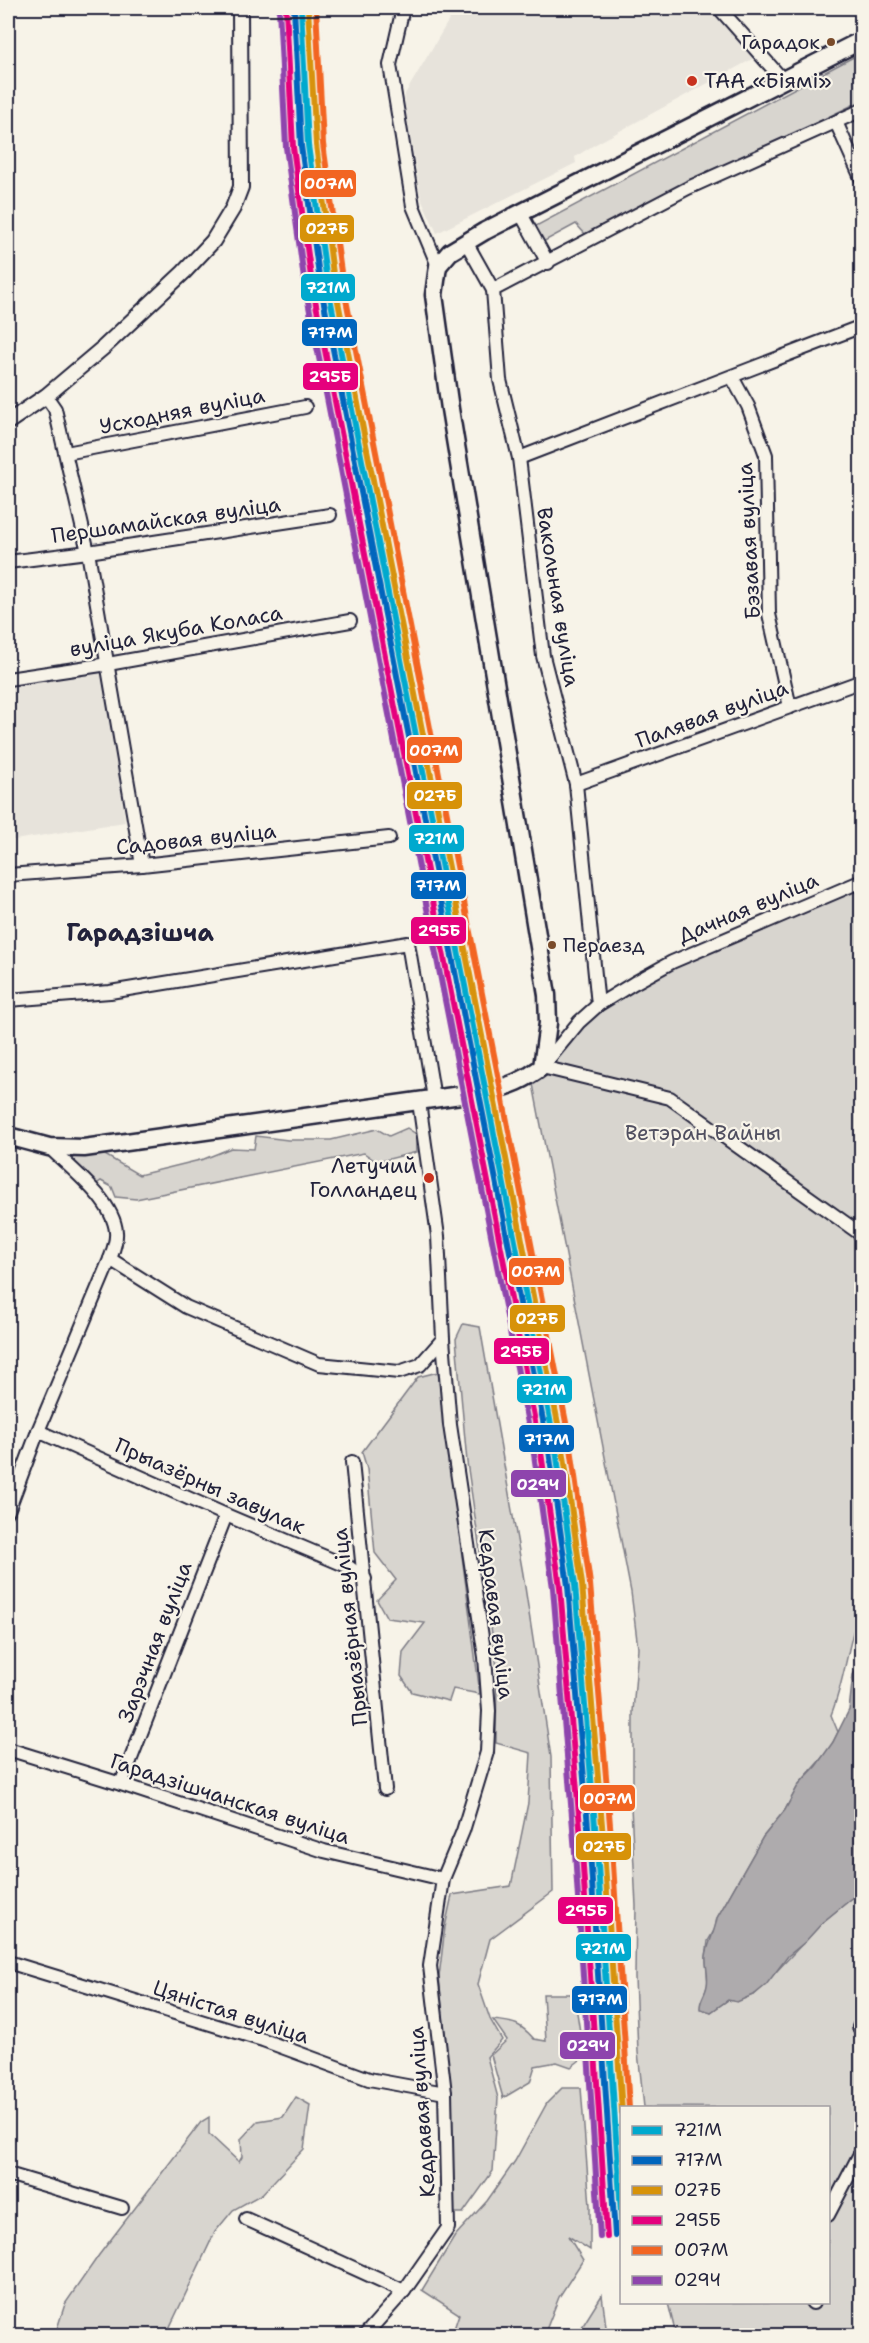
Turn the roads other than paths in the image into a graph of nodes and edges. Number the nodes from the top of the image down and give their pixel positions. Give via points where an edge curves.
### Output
1 (240, 8) edge
2 (403, 8) edge
3 (719, 8) edge
4 (861, 40) edge
5 (782, 79) junction
6 (861, 110) edge
7 (836, 122) junction
8 (861, 180) edge
9 (521, 214) junction
10 (466, 243) junction
11 (548, 263) junction
12 (438, 266) junction
13 (493, 290) junction
14 (861, 327) edge
15 (732, 377) junction
16 (46, 396) junction
17 (305, 407) dead end
18 (8, 422) edge
19 (66, 453) junction
20 (519, 459) junction
21 (330, 515) dead end
22 (88, 552) junction
23 (8, 562) edge
24 (350, 621) dead end
25 (108, 664) junction
26 (8, 679) edge
27 (861, 681) edge
28 (790, 707) junction
29 (576, 784) junction
30 (389, 838) dead end
31 (142, 865) junction
32 (8, 875) edge
33 (861, 881) edge
34 (8, 1000) edge
35 (598, 1005) junction
36 (543, 1066) junction
37 (427, 1100) junction
38 (8, 1136) edge
39 (49, 1147) junction
40 (861, 1235) edge
41 (110, 1259) junction
42 (442, 1339) junction
43 (38, 1431) junction
44 (352, 1462) dead end
45 (8, 1511) edge
46 (226, 1515) junction
47 (365, 1579) junction
48 (8, 1749) edge
49 (121, 1784) junction
50 (385, 1789) dead end
51 (443, 1879) junction
52 (8, 1962) edge
53 (445, 2093) junction
54 (861, 2150) edge
55 (8, 2174) edge
56 (122, 2208) dead end
57 (830, 2211) edge
58 (246, 2218) dead end
59 (404, 2291) junction
60 (375, 2325) junction
61 (364, 2336) edge
62 (383, 2336) edge

1 - 16 street via 241,188 233,208 213,241 184,272
2 - 12 street via 390,65 413,207
3 - 5 street
4 - 5 main road
5 - 9 main road
6 - 7 street
7 - 8 street
7 - 11 street via 688,188
9 - 10 main road
9 - 11 street
10 - 12 main road via 450,252
10 - 13 street
11 - 13 street
12 - 36 main road via 434,295 450,409 547,995
13 - 20 street, Вакольная вуліца via 500,380
14 - 15 street
15 - 20 street
15 - 28 street, Бэзавая вуліца via 748,406 766,455 770,614
16 - 18 street
16 - 19 street via 55,409
17 - 19 street, Усходняя вуліца
19 - 22 street
20 - 29 street, Вакольная вуліца via 543,656
21 - 22 street, Першамайская вуліца
22 - 23 street, Першамайская вуліца
22 - 25 street
24 - 25 street, вуліца Якуба Коласа
25 - 26 street, вуліца Якуба Коласа
25 - 31 street
27 - 28 street, Палявая вуліца
28 - 29 street, Палявая вуліца
29 - 35 street, Вакольная вуліца
30 - 31 street, Садовая вуліца
31 - 32 street, Садовая вуліца
33 - 35 street, Дачная вуліца via 672,962
34 - 37 street, Кедравая вуліца via 110,992 408,943
35 - 36 street, Дачная вуліца via 566,1036
36 - 37 main road via 514,1085
36 - 40 street via 670,1098
37 - 39 main road via 84,1148
37 - 42 street, Кедравая вуліца
38 - 39 main road
39 - 41 street via 104,1202 113,1218 117,1234
41 - 42 street via 186,1307 320,1364 399,1371 420,1365
41 - 43 street
42 - 51 street, Кедравая вуліца via 489,1711 487,1752 463,1831
43 - 45 street
43 - 46 street, Прыазёрны завулак
44 - 47 street, Прыазёрная вуліца
46 - 47 street, Прыазёрны завулак via 349,1567
46 - 49 street, Зарэчная вуліца
47 - 50 street, Прыазёрная вуліца
48 - 49 street, Гарадзішчанская вуліца
49 - 51 street, Гарадзішчанская вуліца via 324,1851
51 - 53 street, Кедравая вуліца via 430,1966
52 - 53 street, Цяністая вуліца via 263,2040 369,2079
53 - 59 street, Кедравая вуліца via 448,2228
54 - 57 street
55 - 56 street
58 - 59 street
59 - 60 street, Кедравая вуліца
60 - 61 street, Кедравая вуліца
60 - 62 street

